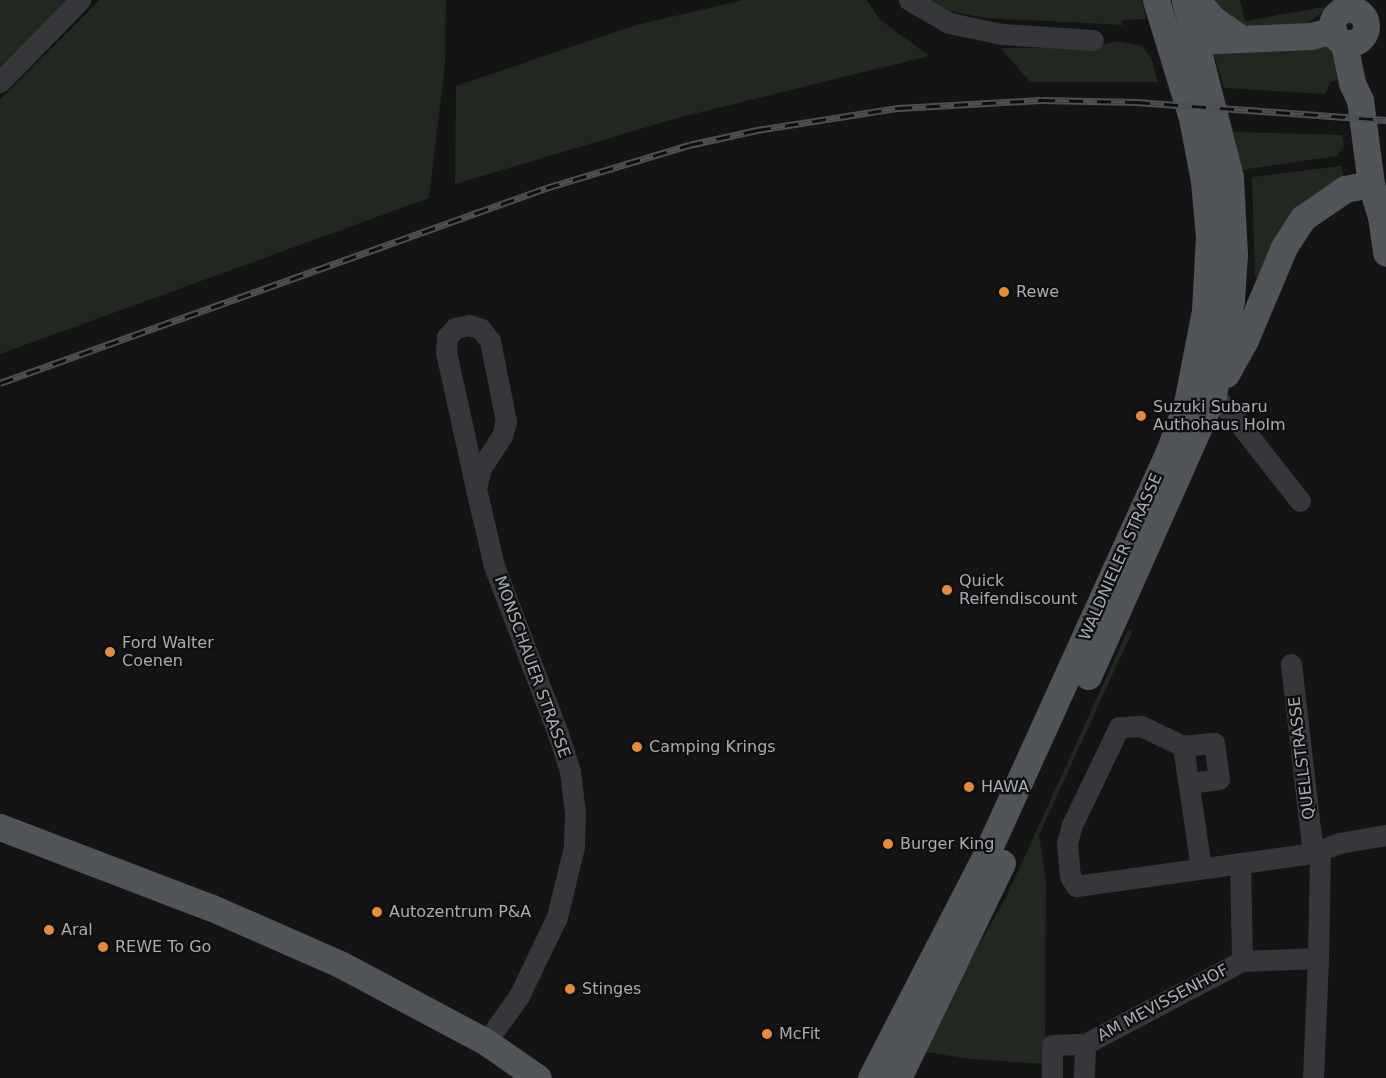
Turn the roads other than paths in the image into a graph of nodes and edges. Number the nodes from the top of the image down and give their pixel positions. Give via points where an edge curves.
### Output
1 (80, 0) edge
2 (909, 0) edge
3 (1156, 0) edge
4 (1185, 0) edge
5 (1196, 0) edge
6 (1348, 19) edge
7 (1242, 39) junction
8 (1093, 40) dead end
9 (1184, 46) junction
10 (0, 82) edge
11 (1371, 184) junction
12 (1386, 253) edge
13 (1213, 395) junction
14 (476, 489) junction
15 (1300, 501) dead end
16 (1291, 664) dead end
17 (1183, 746) junction
18 (1189, 783) junction
19 (0, 827) edge
20 (1386, 835) edge
21 (1317, 851) junction
22 (1240, 863) junction
23 (1201, 868) junction
24 (1318, 958) junction
25 (1242, 961) junction
26 (486, 1042) junction
27 (1085, 1044) junction
28 (538, 1078) edge
29 (871, 1078) edge
30 (898, 1078) edge
31 (1052, 1078) edge
32 (1084, 1078) edge
33 (1313, 1078) edge

1 - 10 street
2 - 8 street via 949,23 1002,34
3 - 9 main road, WALDNIELER STRASSE
4 - 9 main road, WALDNIELER STRASSE
5 - 7 main road via 1213,19
6 - 7 main road via 1311,36
6 - 11 main road via 1364,83 1360,100
7 - 9 main road
9 - 13 main road, WALDNIELER STRASSE via 1230,177 1234,254 1224,347
9 - 29 main road, WALDNIELER STRASSE via 1209,237 1205,310 1186,403 1168,454 985,857
11 - 12 main road
11 - 13 main road via 1345,189 1303,218 1284,247 1245,340
13 - 15 street
13 - 30 main road, WALDNIELER STRASSE via 1118,611
14 - 14 street, MONSCHAUER STRASSE via 446,352 447,337 455,328 469,325 481,329 490,341 506,421 502,436 481,468
14 - 26 street, MONSCHAUER STRASSE via 494,566 570,771 575,813 574,847 557,917 519,996
16 - 21 street, QUELLSTRASSE
17 - 18 street
17 - 18 street via 1214,743 1219,779
17 - 23 street via 1141,726 1119,727 1072,825 1067,843 1070,876 1076,886
18 - 23 street
19 - 26 main road via 243,921 340,964
20 - 21 street
21 - 22 street
21 - 24 street, QUELLSTRASSE
22 - 23 street
22 - 25 street
24 - 25 street
24 - 33 street, QUELLSTRASSE
25 - 27 street, AM MEVISSENHOF
26 - 28 main road
27 - 31 street, AM MEVISSENHOF via 1052,1045
27 - 32 street, AM MEVISSENHOF

